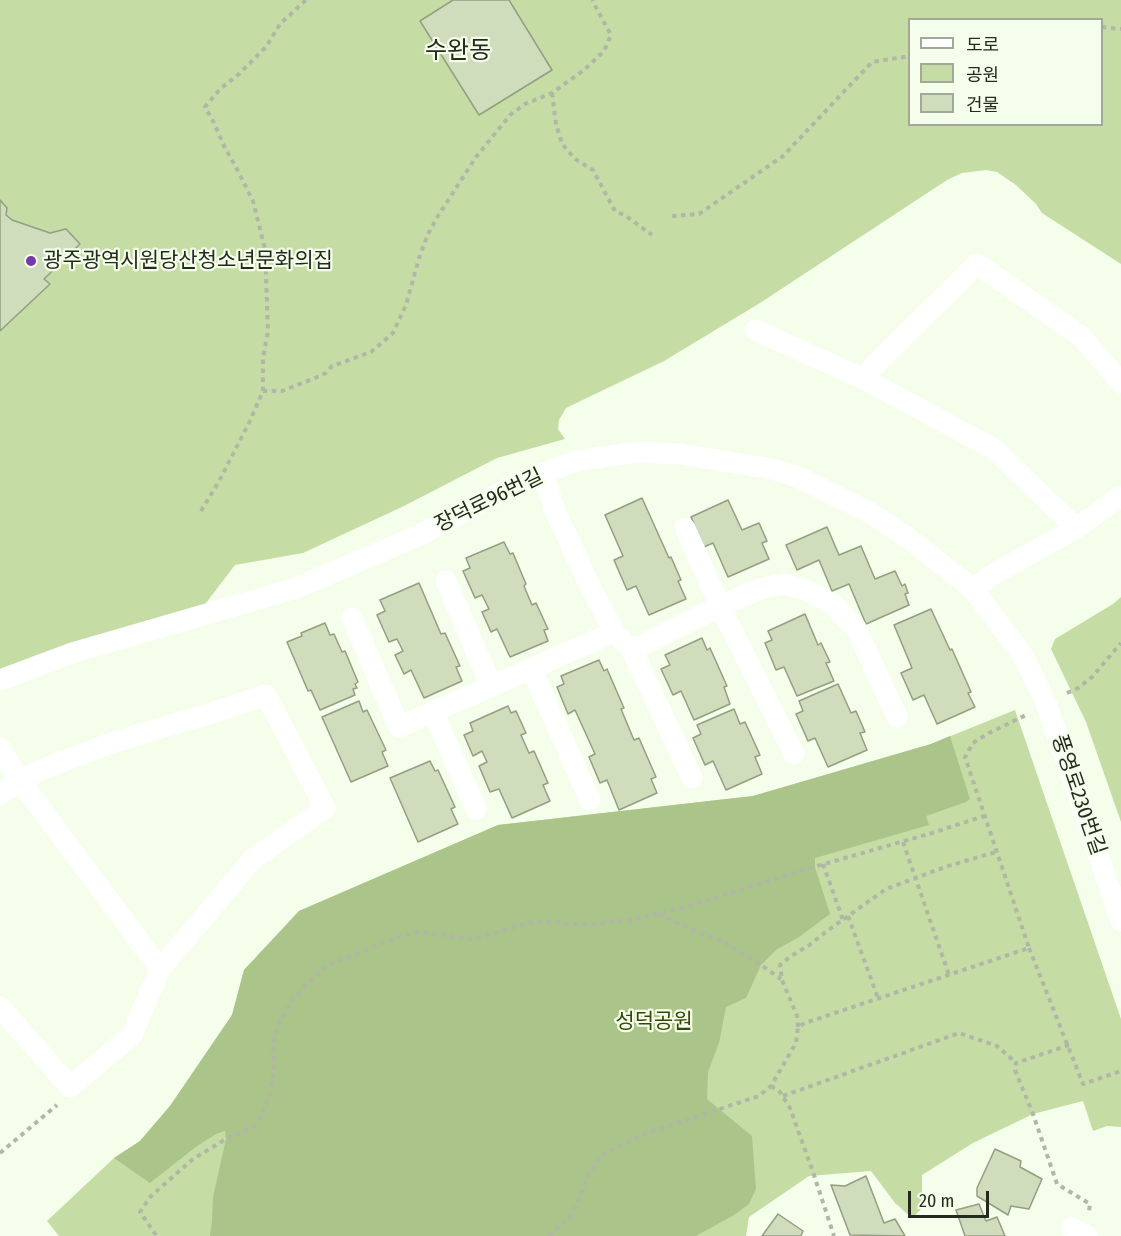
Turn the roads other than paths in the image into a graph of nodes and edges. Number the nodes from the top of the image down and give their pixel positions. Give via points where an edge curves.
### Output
1 (755, 330) dead end
2 (862, 378) junction
3 (1121, 383) edge
4 (543, 473) junction
5 (1121, 496) edge
6 (685, 528) dead end
7 (1076, 528) junction
8 (446, 580) dead end
9 (973, 589) junction
10 (720, 606) junction
11 (352, 618) dead end
12 (614, 632) junction
13 (632, 650) junction
14 (531, 668) junction
15 (0, 680) edge
16 (491, 686) junction
17 (1046, 703) joint
18 (433, 712) junction
19 (897, 717) dead end
20 (0, 748) edge
21 (794, 754) dead end
22 (692, 778) dead end
23 (21, 782) junction
24 (0, 794) edge
25 (590, 800) dead end
26 (476, 809) dead end
27 (1121, 921) edge
28 (160, 969) junction
29 (0, 1007) edge

1 - 2 street
2 - 3 street via 977,264 1081,336
2 - 7 street via 994,449
4 - 9 street, 장덕로96번길 via 576,461 637,452 680,454 798,477 869,512
4 - 12 street via 554,508
4 - 15 street, 장덕로96번길 via 420,535 296,588 72,653
5 - 7 street
6 - 10 street
7 - 9 street
8 - 16 street
9 - 17 street, 장덕로96번길 via 1023,656
10 - 13 street
10 - 19 street via 762,588 783,584 804,589 832,604 856,628
10 - 21 street
11 - 18 street via 399,727
12 - 13 street
12 - 14 street
13 - 22 street
14 - 16 street
14 - 25 street
16 - 18 street
17 - 27 street, 풍영로230번길
18 - 26 street
20 - 23 street
23 - 24 street
23 - 28 street
23 - 28 street via 111,743 266,695 325,808 253,859
28 - 29 street via 132,1035 70,1088

